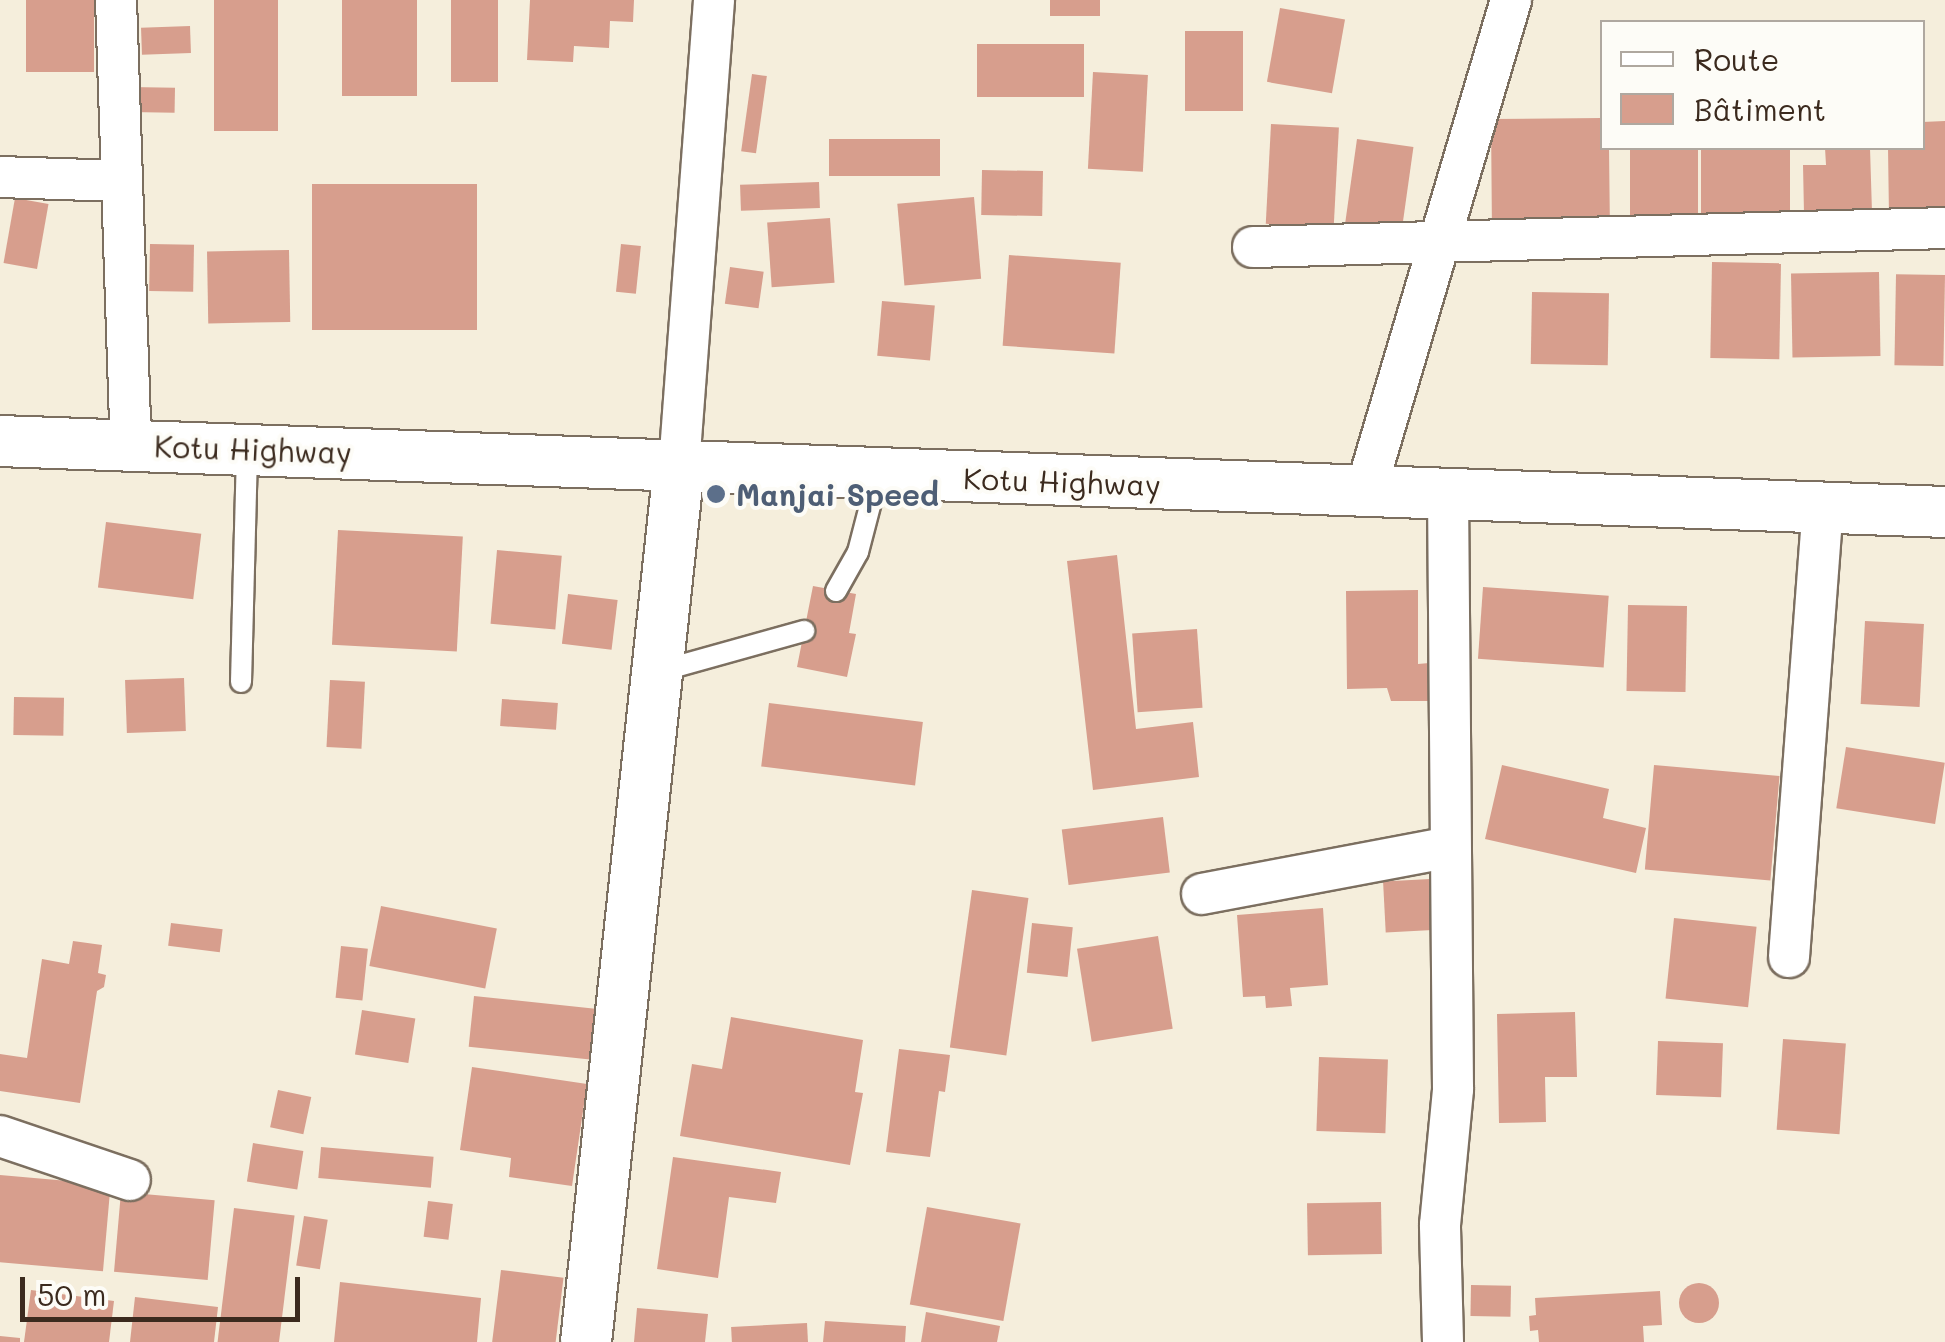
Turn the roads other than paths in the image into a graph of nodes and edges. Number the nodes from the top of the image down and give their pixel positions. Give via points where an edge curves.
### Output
1 (116, 0) edge
2 (714, 0) edge
3 (1510, 0) edge
4 (0, 177) edge
5 (122, 181) junction
6 (1945, 228) edge
7 (1438, 242) junction
8 (1253, 247) dead end
9 (0, 441) edge
10 (131, 444) junction
11 (247, 449) junction
12 (679, 466) junction
13 (879, 473) junction
14 (1365, 493) junction
15 (1448, 496) junction
16 (1823, 508) junction
17 (1945, 512) edge
18 (836, 590) dead end
19 (804, 631) dead end
20 (657, 672) junction
21 (241, 682) dead end
22 (1450, 847) junction
23 (1202, 894) dead end
24 (1788, 956) dead end
25 (0, 1136) edge
26 (130, 1180) dead end
27 (586, 1342) edge
28 (1443, 1342) edge

1 - 5 street
2 - 12 street
3 - 7 street
4 - 5 street
5 - 10 street
6 - 7 street
7 - 8 street
7 - 14 street
9 - 10 street, Kotu Highway
10 - 11 street, Kotu Highway
11 - 12 street, Kotu Highway
11 - 21 lane
12 - 13 street, Kotu Highway
12 - 20 street
13 - 14 street, Kotu Highway
13 - 18 lane via 858,552
14 - 15 street, Kotu Highway
15 - 16 street, Kotu Highway
15 - 22 street
16 - 17 street, Kotu Highway
16 - 24 street
19 - 20 lane
20 - 27 street
22 - 23 street
22 - 28 street via 1453,1090 1440,1225
25 - 26 street

